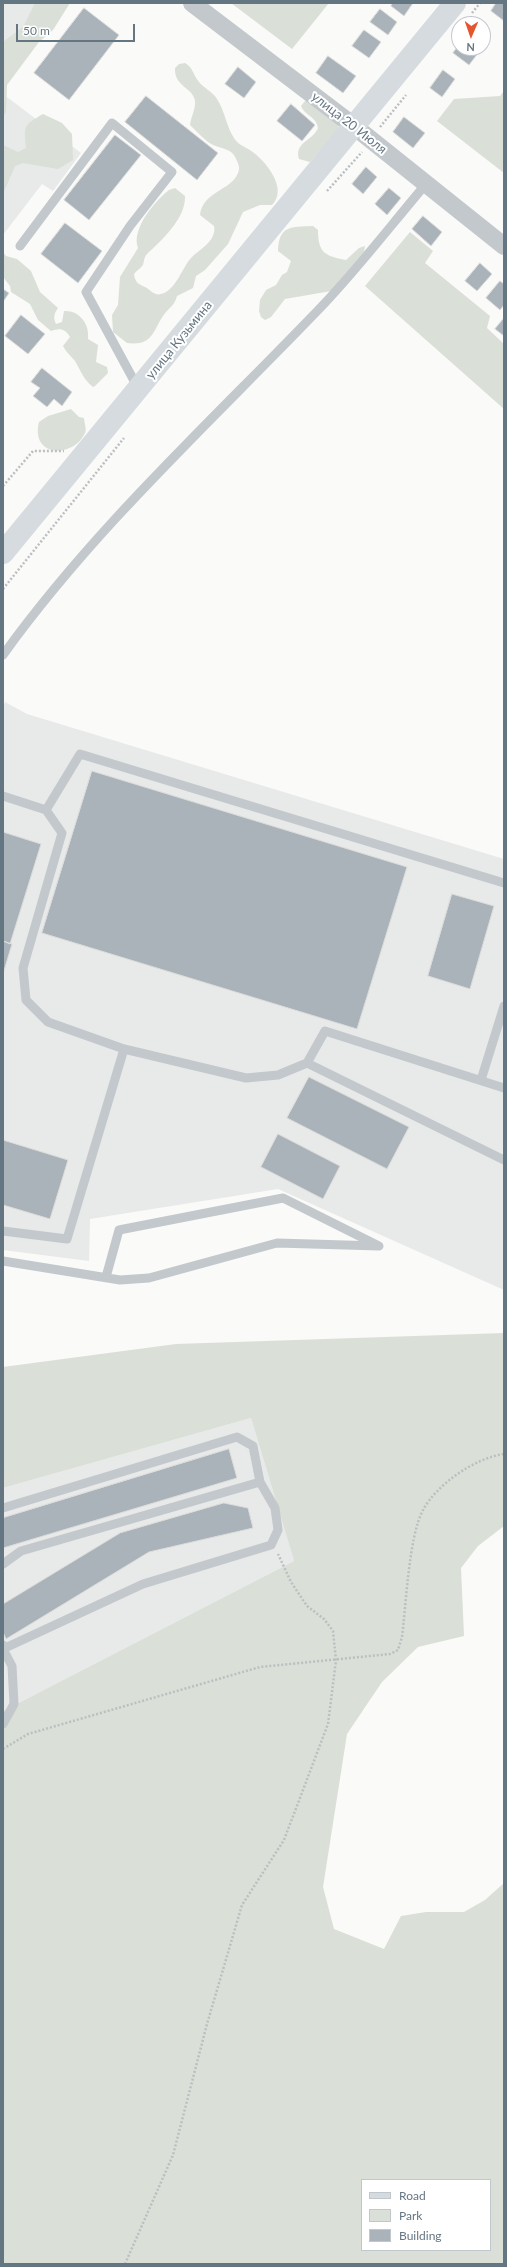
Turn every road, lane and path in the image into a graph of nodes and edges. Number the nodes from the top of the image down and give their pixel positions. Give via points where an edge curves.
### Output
1 (455, 3) edge
2 (197, 4) edge
3 (355, 127) junction
4 (426, 184) junction
5 (20, 246) dead end
6 (504, 246) edge
7 (139, 390) junction
8 (90, 465) junction
9 (3, 486) edge
10 (3, 553) edge
11 (3, 655) edge
12 (3, 796) edge
13 (46, 810) junction
14 (504, 883) edge
15 (504, 1006) edge
16 (124, 1049) junction
17 (307, 1063) junction
18 (481, 1080) junction
19 (504, 1088) edge
20 (504, 1160) edge
21 (3, 1231) edge
22 (3, 1261) edge
23 (106, 1277) junction
24 (504, 1454) edge
25 (260, 1482) junction
26 (3, 1508) edge
27 (271, 1545) junction
28 (3, 1564) edge
29 (4, 1647) edge
30 (336, 1660) junction
31 (3, 1724) edge
32 (3, 1749) edge
33 (126, 2264) edge

1 - 3 main road, улица Кузьмина
2 - 3 street, улица 20 Июля
3 - 4 street, улица 20 Июля
3 - 7 main road, улица Кузьмина
4 - 6 street, улица 20 Июля
4 - 11 lane via 324,304 147,484 36,610
5 - 7 lane via 112,123 172,172 130,226 86,292
7 - 8 main road, улица Кузьмина
8 - 9 path via 68,451 33,452
8 - 10 main road, улица Кузьмина
12 - 13 lane
13 - 14 lane via 80,754
13 - 16 lane via 62,833 23,968 26,1000 48,1022
15 - 18 lane
16 - 17 lane via 246,1078 278,1075
16 - 21 lane via 67,1239
17 - 18 lane via 325,1031
17 - 20 lane
18 - 19 lane
22 - 23 lane
23 - 23 lane via 120,1280 149,1278 277,1243 379,1246 283,1198 119,1230
24 - 30 path via 494,1455 470,1466 446,1482 423,1510 414,1540 402,1637 398,1650 390,1654
25 - 26 lane via 252,1446 237,1437
25 - 27 lane via 274,1508 278,1530
25 - 28 lane via 21,1551
27 - 29 lane via 143,1584
27 - 30 path via 307,1606 324,1619 333,1631
29 - 31 lane via 12,1666 14,1704
30 - 32 path via 260,1667 28,1734
30 - 33 path via 328,1724 284,1840 242,1905 207,2024 173,2155

